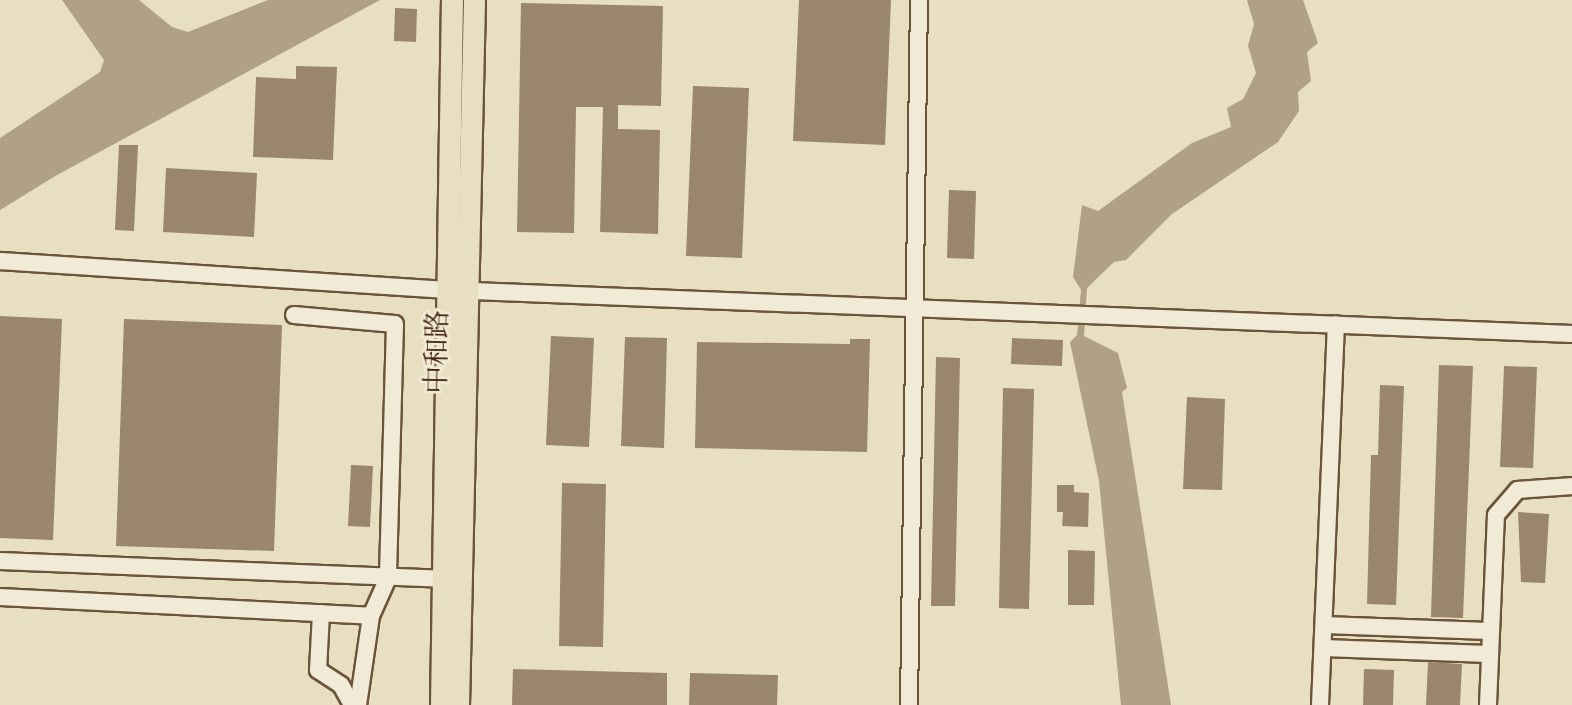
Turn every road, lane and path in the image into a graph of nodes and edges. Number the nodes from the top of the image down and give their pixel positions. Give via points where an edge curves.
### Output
1 (452, 0) edge
2 (474, 0) edge
3 (919, 0) edge
4 (0, 261) edge
5 (457, 290) junction
6 (914, 306) junction
7 (294, 315) dead end
8 (1336, 324) junction
9 (1572, 334) edge
10 (1572, 486) edge
11 (0, 561) edge
12 (388, 578) junction
13 (442, 579) junction
14 (0, 597) edge
15 (321, 613) junction
16 (371, 616) junction
17 (1324, 625) junction
18 (1489, 631) junction
19 (1323, 648) junction
20 (1489, 654) junction
21 (352, 705) edge
22 (358, 705) edge
23 (441, 705) edge
24 (458, 705) edge
25 (909, 705) edge
26 (1320, 705) edge
27 (1488, 705) edge

1 - 5 main road, 中和路
2 - 5 main road, 中和路
3 - 6 street
4 - 5 street
5 - 6 street
5 - 13 main road, 中和路
5 - 24 main road, 中和路
6 - 8 street
6 - 25 street
7 - 12 street via 395,324
8 - 9 street
8 - 17 street
10 - 18 street via 1518,490 1496,515
11 - 12 street
12 - 13 street
12 - 16 street
13 - 23 main road, 中和路
14 - 15 street
15 - 16 street
15 - 21 street via 318,670 347,691
16 - 22 street
17 - 18 street
17 - 19 street
18 - 20 street
19 - 20 street
19 - 26 street
20 - 27 street

